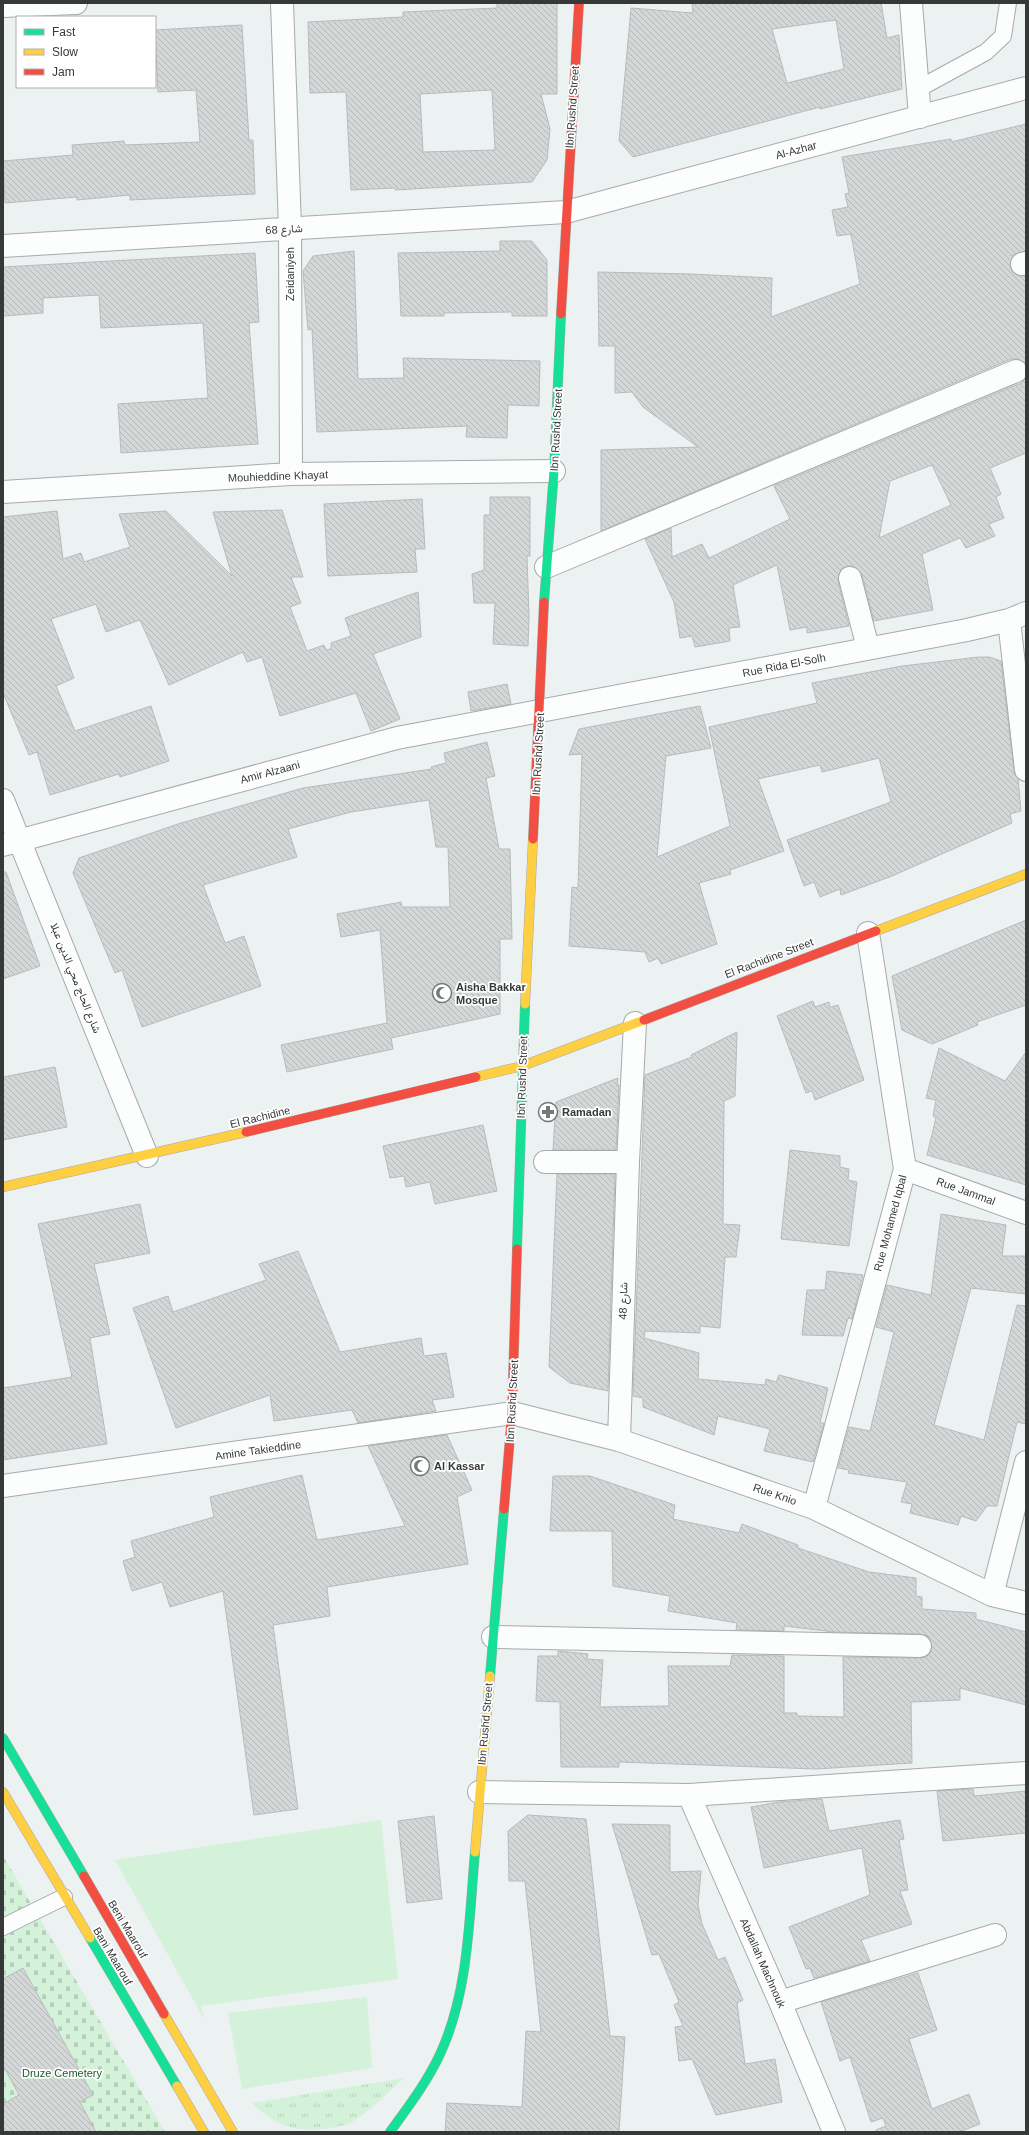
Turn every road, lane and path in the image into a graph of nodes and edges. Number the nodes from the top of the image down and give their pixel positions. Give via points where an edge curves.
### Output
1 (76, 3) edge
2 (282, 3) edge
3 (579, 3) edge
4 (911, 3) edge
5 (1008, 3) edge
6 (3, 6) edge
7 (1026, 88) edge
8 (918, 89) junction
9 (920, 117) junction
10 (566, 212) junction
11 (290, 228) junction
12 (3, 246) edge
13 (1016, 371) dead end
14 (554, 471) junction
15 (291, 474) junction
16 (3, 492) edge
17 (546, 567) junction
18 (850, 578) dead end
19 (1018, 616) edge
20 (868, 648) junction
21 (540, 712) junction
22 (1026, 770) edge
23 (3, 800) edge
24 (12, 842) edge
25 (1026, 874) edge
26 (868, 933) junction
27 (635, 1023) junction
28 (522, 1066) junction
29 (147, 1156) junction
30 (545, 1162) dead end
31 (628, 1162) junction
32 (905, 1169) junction
33 (3, 1187) edge
34 (1026, 1213) edge
35 (512, 1413) junction
36 (619, 1440) junction
37 (1026, 1462) edge
38 (3, 1486) edge
39 (814, 1508) junction
40 (992, 1595) junction
41 (1026, 1603) edge
42 (493, 1637) junction
43 (920, 1646) dead end
44 (3, 1738) edge
45 (1026, 1773) edge
46 (3, 1792) edge
47 (479, 1792) junction
48 (689, 1795) junction
49 (64, 1897) junction
50 (103, 1924) junction
51 (3, 1927) edge
52 (86, 1934) junction
53 (995, 1935) dead end
54 (780, 2002) junction
55 (234, 2128) edge
56 (204, 2132) edge
57 (390, 2132) edge
58 (834, 2132) edge

1 - 6 street
2 - 11 street, Zeidaniyeh
3 - 10 street, Ibn Rushd Street
4 - 8 street
5 - 8 lane via 1003,36 986,52
7 - 9 street, Al-Azhar
8 - 9 street
9 - 10 street, Al-Azhar
10 - 11 street, شارع 68
10 - 14 street, Ibn Rushd Street
11 - 12 street, شارع 68
11 - 15 street, Zeidaniyeh
13 - 17 street
14 - 15 street, Mouhieddine Khayat
14 - 17 street, Ibn Rushd Street
15 - 16 street, Mouhieddine Khayat
17 - 21 street, Ibn Rushd Street
18 - 20 street
19 - 20 street, Rue Rida El-Solh via 967,630
19 - 22 street
20 - 21 street, Rue Rida El-Solh
21 - 24 street, Amir Alzaani via 397,738
21 - 28 street, Ibn Rushd Street
23 - 24 street, شارع الحاج محي الدين عبلا
24 - 29 street, شارع الحاج محي الدين عبلا
25 - 26 street, El Rachidine Street
26 - 27 street, El Rachidine Street
26 - 32 street, Rue Mohamed Iqbal
27 - 28 street, El Rachidine Street
27 - 31 street, شارع 48
28 - 29 street, El Rachidine
28 - 35 street, Ibn Rushd Street
29 - 33 street, El Rachidine
30 - 31 street
31 - 36 street, شارع 48
32 - 34 street, Rue Jammal
32 - 39 street, Rue Mohamed Iqbal
35 - 36 street, Rue Knio
35 - 38 street, Amine Takieddine
35 - 42 street, Ibn Rushd Street
36 - 39 street, Rue Knio
37 - 40 street
39 - 40 street, Rue Knio
40 - 41 street, Rue Knio
42 - 43 street
42 - 47 street, Ibn Rushd Street
44 - 50 street, Beni Maarouf
45 - 48 street
46 - 49 street, Bani Maarouf
47 - 48 street
47 - 57 street, Ibn Rushd Street via 467,1946 455,2013 434,2065
48 - 54 street, Abdallah Machnouk
49 - 51 lane
49 - 52 street, Bani Maarouf
50 - 52 street
50 - 55 street, Beni Maarouf
52 - 56 street, Bani Maarouf
53 - 54 street
54 - 58 street, Abdallah Machnouk

